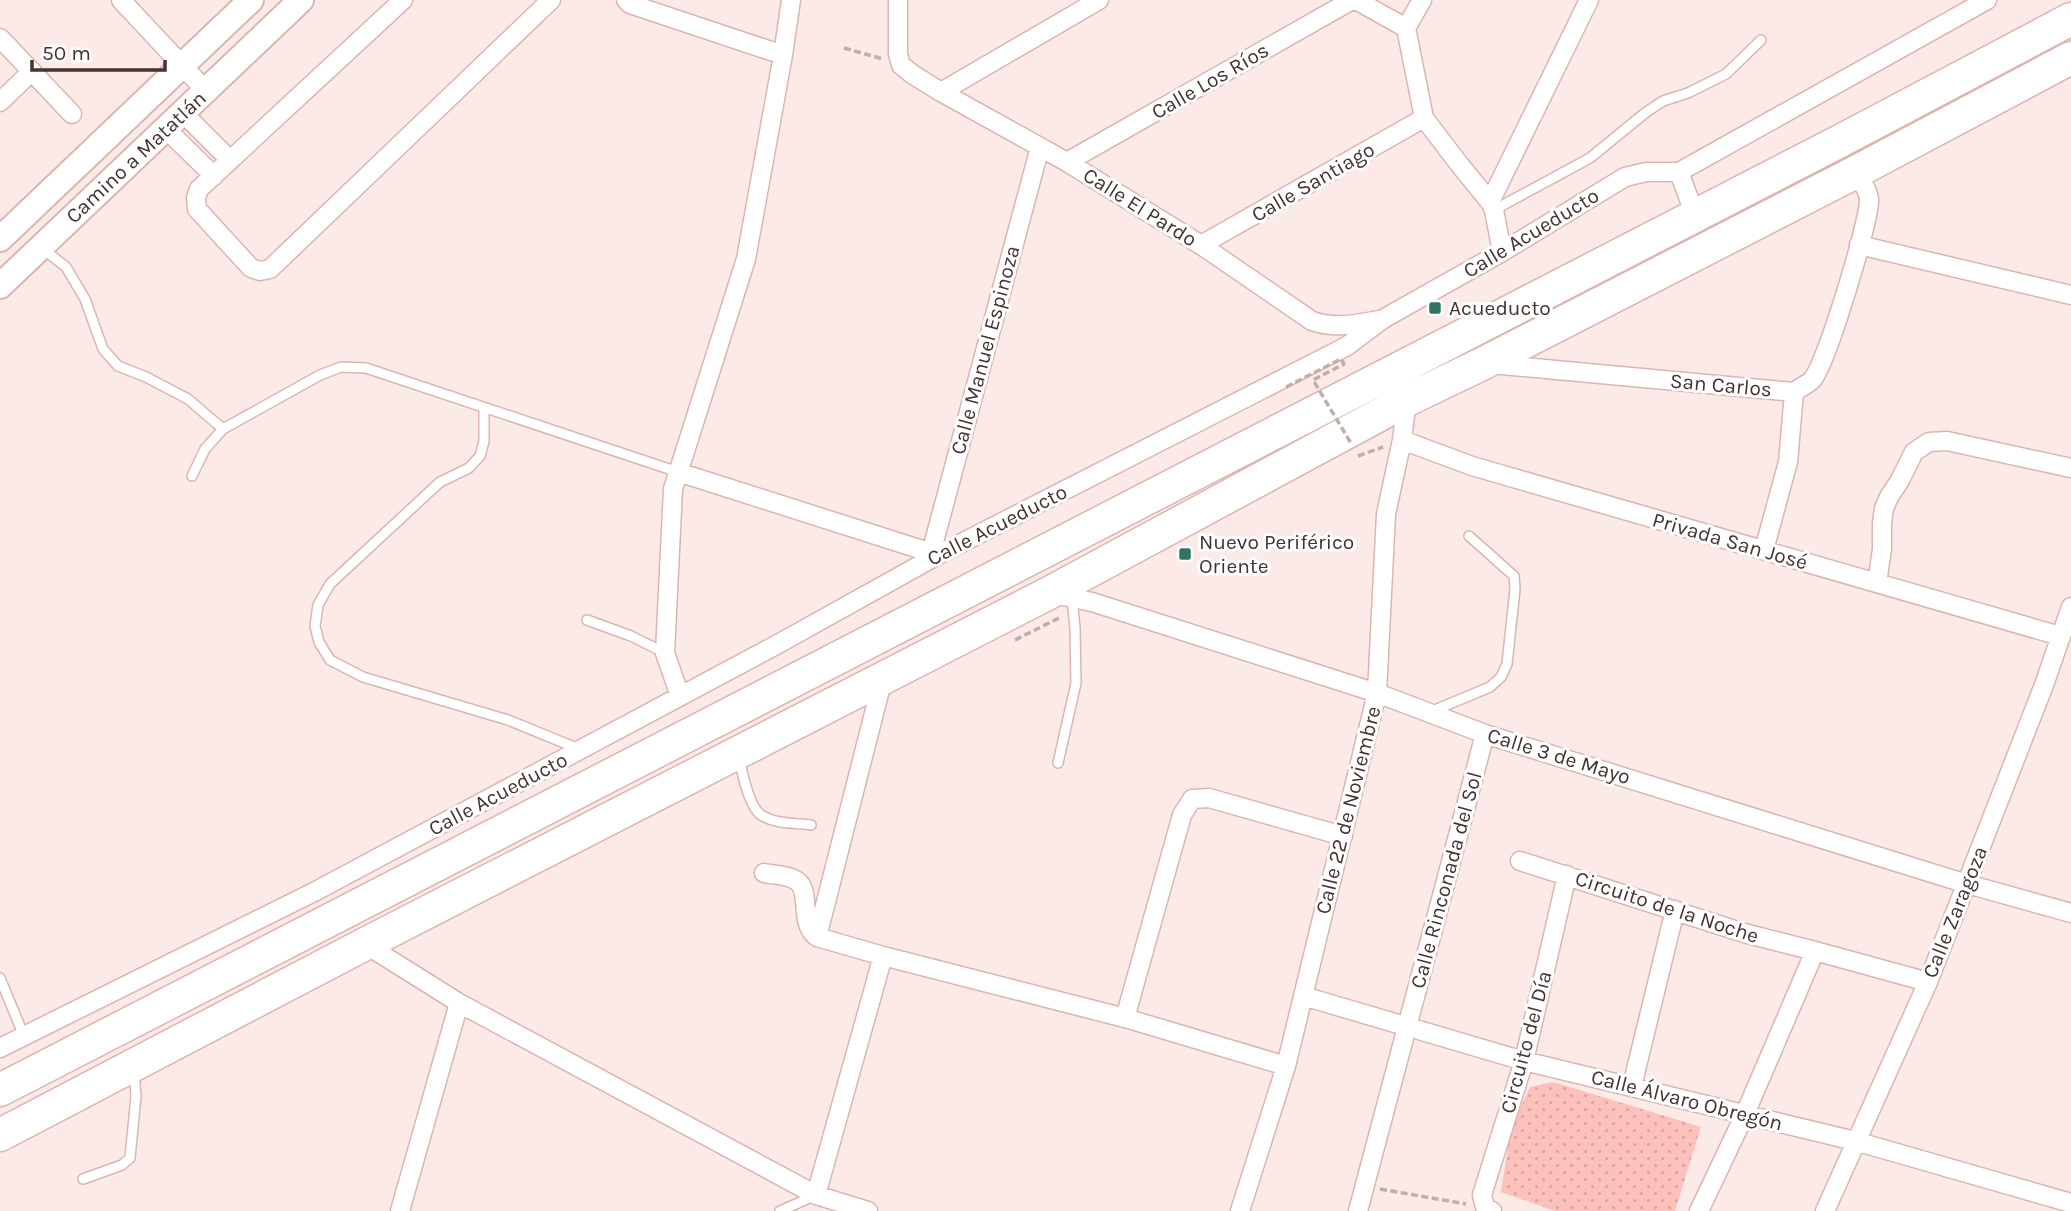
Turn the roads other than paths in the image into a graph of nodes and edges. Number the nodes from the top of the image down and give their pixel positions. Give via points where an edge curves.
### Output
1 (121, 0) edge
2 (251, 0) edge
3 (302, 0) edge
4 (402, 0) edge
5 (551, 0) edge
6 (626, 0) edge
7 (791, 0) edge
8 (898, 0) edge
9 (1098, 0) edge
10 (1354, 0) edge
11 (1422, 0) edge
12 (1589, 0) edge
13 (1987, 0) edge
14 (2071, 19) edge
15 (1406, 28) junction
16 (0, 38) edge
17 (1762, 40) dead end
18 (783, 55) junction
19 (2071, 58) edge
20 (182, 65) junction
21 (32, 71) junction
22 (206, 91) junction
23 (941, 92) junction
24 (0, 102) edge
25 (72, 114) dead end
26 (1424, 118) junction
27 (174, 121) junction
28 (1040, 147) junction
29 (230, 160) junction
30 (1067, 162) junction
31 (1679, 172) junction
32 (1854, 173) junction
33 (214, 176) junction
34 (1492, 206) junction
35 (1695, 215) junction
36 (0, 239) edge
37 (1201, 245) junction
38 (1859, 245) junction
39 (41, 247) junction
40 (1502, 251) junction
41 (0, 286) edge
42 (2071, 295) edge
43 (1383, 319) junction
44 (1484, 363) junction
45 (1794, 392) junction
46 (1406, 400) junction
47 (484, 408) junction
48 (223, 429) junction
49 (1402, 440) junction
50 (2071, 468) edge
51 (678, 472) junction
52 (192, 475) dead end
53 (1469, 536) dead end
54 (1764, 550) junction
55 (935, 554) junction
56 (1877, 583) junction
57 (1060, 595) junction
58 (2071, 607) edge
59 (587, 620) dead end
60 (2060, 636) junction
61 (666, 653) junction
62 (883, 678) junction
63 (1377, 693) junction
64 (680, 696) junction
65 (1429, 712) junction
66 (1485, 734) junction
67 (580, 750) junction
68 (737, 753) junction
69 (1058, 762) dead end
70 (811, 825) dead end
71 (1343, 836) junction
72 (1520, 861) dead end
73 (764, 873) dead end
74 (1567, 875) junction
75 (1968, 884) junction
76 (314, 892) junction
77 (1675, 910) junction
78 (2071, 913) edge
79 (325, 922) junction
80 (817, 937) junction
81 (365, 944) junction
82 (1815, 951) junction
83 (883, 956) junction
84 (0, 978) edge
85 (1928, 982) junction
86 (1303, 996) junction
87 (459, 1003) junction
88 (1125, 1018) junction
89 (1408, 1026) junction
90 (24, 1036) junction
91 (0, 1048) edge
92 (1524, 1061) junction
93 (133, 1066) junction
94 (1286, 1066) junction
95 (1632, 1086) junction
96 (0, 1090) edge
97 (1745, 1114) junction
98 (0, 1135) edge
99 (1855, 1142) junction
100 (83, 1179) dead end
101 (816, 1195) junction
102 (2071, 1203) edge
103 (1488, 1209) edge
104 (400, 1211) edge
105 (780, 1211) edge
106 (868, 1211) edge
107 (1240, 1211) edge
108 (1359, 1211) edge
109 (1699, 1211) edge
110 (1825, 1211) edge

1 - 20 street
2 - 20 street, Camino a Matatlán
3 - 22 street, Camino a Matatlán
4 - 29 street
5 - 33 street via 270,269 251,268 197,209 199,189
6 - 18 street
7 - 18 street
8 - 23 street, Calle El Pardo via 901,65
9 - 23 street
10 - 15 street
10 - 30 street, Calle Los Ríos
11 - 15 street
12 - 34 street
13 - 31 street, Calle Acueducto
14 - 35 highway
15 - 26 street
16 - 21 street
17 - 34 lane via 1726,74 1663,101 1590,158
18 - 51 street via 746,259
19 - 32 highway
20 - 22 street
20 - 36 street, Camino a Matatlán
21 - 24 street
21 - 25 street
22 - 27 street, Camino a Matatlán
23 - 28 street, Calle El Pardo
26 - 34 street
26 - 37 street, Calle Santiago
27 - 29 street
27 - 33 street
27 - 39 street, Camino a Matatlán
28 - 30 street, Calle El Pardo
28 - 55 street, Calle Manuel Espinoza
29 - 33 street
30 - 37 street, Calle El Pardo
31 - 35 street
31 - 40 street, Calle Acueducto via 1625,177
32 - 38 street, San Carlos via 1868,191 1869,202
32 - 44 highway
34 - 40 street
35 - 79 highway
37 - 43 street, Calle El Pardo via 1312,321 1347,326
38 - 42 street
38 - 45 street, San Carlos via 1825,355 1812,380
39 - 41 street, Camino a Matatlán
39 - 48 lane via 65,267 85,299 103,349 118,366 188,400
40 - 43 street, Calle Acueducto
43 - 55 street, Calle Acueducto via 1347,346
44 - 45 street, San Carlos
44 - 46 highway
45 - 54 street via 1788,462
46 - 49 street, Calle 22 de Noviembre
46 - 57 highway
47 - 48 lane via 366,368 341,367
47 - 51 lane
47 - 67 lane via 480,456 469,468 440,482 330,584 318,605 319,642 330,660 363,677 508,720
48 - 52 lane via 205,449
49 - 54 street, Privada San José via 1472,466
49 - 63 street, Calle 22 de Noviembre via 1386,514
50 - 56 street via 1947,441 1928,442 1914,452 1884,508
51 - 55 street
51 - 61 street via 673,489
53 - 65 lane via 1514,576 1507,664 1490,687
54 - 56 street, Privada San José
55 - 64 street, Calle Acueducto
56 - 60 street, Privada San José
57 - 62 highway
57 - 63 street, Calle 3 de Mayo
57 - 69 lane via 1075,628 1076,683
58 - 60 street, Calle Zaragoza
59 - 61 lane
60 - 75 street, Calle Zaragoza
61 - 64 street
62 - 68 highway
62 - 80 street
63 - 65 street, Calle 3 de Mayo
63 - 71 street, Calle 22 de Noviembre
64 - 67 street, Calle Acueducto
65 - 66 street, Calle 3 de Mayo
66 - 75 street, Calle 3 de Mayo
66 - 89 street, Calle Rinconada del Sol
67 - 76 street, Calle Acueducto
68 - 70 lane via 760,814
68 - 81 highway
71 - 86 street, Calle 22 de Noviembre
71 - 88 street via 1209,798 1192,799 1182,815
72 - 74 street, Circuito de la Noche
73 - 80 street via 799,882 807,924
74 - 77 street, Circuito de la Noche
74 - 92 street, Circuito del Día
75 - 78 street, Calle 3 de Mayo
75 - 85 street, Calle Zaragoza
76 - 79 street
76 - 90 street, Calle Acueducto
77 - 82 street, Circuito de la Noche
77 - 95 street
79 - 96 highway
80 - 83 street
81 - 87 street
81 - 93 highway
82 - 85 street, Circuito de la Noche
82 - 97 street
83 - 88 street
83 - 101 street
84 - 90 lane
85 - 99 street, Calle Zaragoza
86 - 89 street, Calle Álvaro Obregón
86 - 94 street, Calle 22 de Noviembre
87 - 101 street
87 - 104 street
88 - 94 street
89 - 92 street, Calle Álvaro Obregón
89 - 108 street, Calle Rinconada del Sol
90 - 91 street, Calle Acueducto
92 - 95 street, Calle Álvaro Obregón
92 - 103 street, Circuito del Día via 1482,1195
93 - 98 highway
93 - 100 lane via 136,1096 130,1158
94 - 107 street, Calle 22 de Noviembre
95 - 97 street, Calle Álvaro Obregón
97 - 99 street, Calle Álvaro Obregón
97 - 109 street
99 - 102 street, Calle Álvaro Obregón
99 - 110 street, Calle Zaragoza
101 - 105 lane
101 - 106 street

